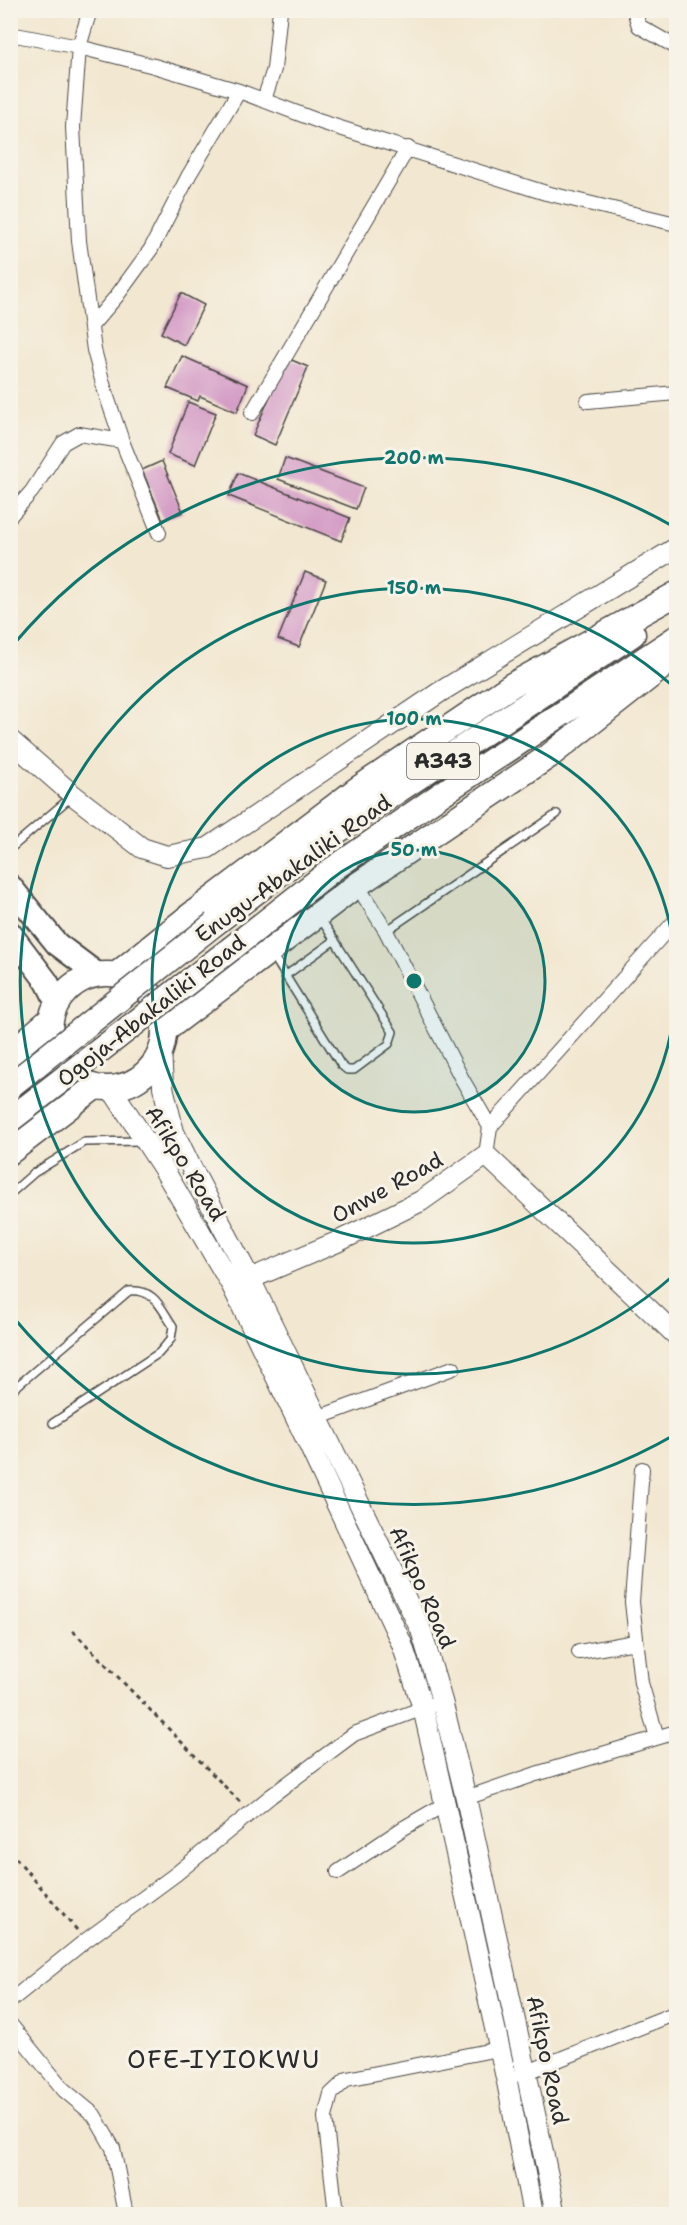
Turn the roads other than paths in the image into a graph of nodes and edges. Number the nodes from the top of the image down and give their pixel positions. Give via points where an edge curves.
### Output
1 (90, 10) edge
2 (279, 10) edge
3 (634, 10) edge
4 (10, 34) edge
5 (79, 47) junction
6 (676, 47) edge
7 (239, 91) junction
8 (264, 100) junction
9 (408, 148) junction
10 (675, 220) edge
11 (91, 326) junction
12 (676, 393) edge
13 (588, 401) dead end
14 (252, 413) dead end
15 (122, 441) junction
16 (10, 516) edge
17 (159, 533) dead end
18 (676, 548) edge
19 (676, 594) edge
20 (676, 603) edge
21 (676, 638) edge
22 (676, 656) edge
23 (10, 740) edge
24 (73, 795) junction
25 (557, 814) dead end
26 (10, 849) edge
27 (357, 885) junction
28 (10, 886) edge
29 (318, 915) junction
30 (676, 920) edge
31 (386, 931) junction
32 (10, 933) edge
33 (335, 940) junction
34 (270, 952) junction
35 (107, 974) junction
36 (285, 976) junction
37 (54, 1010) junction
38 (163, 1040) junction
39 (10, 1054) edge
40 (10, 1086) edge
41 (103, 1088) junction
42 (10, 1120) edge
43 (490, 1127) junction
44 (145, 1141) junction
45 (10, 1152) edge
46 (486, 1155) junction
47 (10, 1194) edge
48 (241, 1282) junction
49 (676, 1335) edge
50 (453, 1368) dead end
51 (10, 1392) edge
52 (317, 1418) junction
53 (54, 1423) dead end
54 (642, 1469) dead end
55 (635, 1642) junction
56 (579, 1652) dead end
57 (442, 1701) junction
58 (423, 1708) junction
59 (676, 1732) edge
60 (657, 1737) junction
61 (466, 1798) junction
62 (445, 1804) junction
63 (338, 1872) dead end
64 (10, 2001) edge
65 (676, 2013) edge
66 (10, 2024) edge
67 (498, 2049) junction
68 (526, 2071) junction
69 (507, 2082) junction
70 (126, 2214) edge
71 (336, 2214) edge
72 (533, 2214) edge
73 (556, 2214) edge

1 - 5 street
2 - 8 street via 274,69
3 - 6 street via 639,26
4 - 5 street
5 - 7 street
5 - 11 street via 73,127 79,241
7 - 8 street
7 - 11 street via 151,249
8 - 9 street
9 - 10 street via 546,193
9 - 14 street
11 - 15 street via 105,392
12 - 13 street
15 - 16 street via 79,434 63,443 32,491
15 - 17 street
18 - 24 main road via 440,692 208,848 166,855 142,848
19 - 35 highway via 512,685 366,784
20 - 40 highway, Enugu-Abakaliki Road / A343, bridge via 318,844
21 - 42 highway, Ogoja-Abakaliki Road / A343, bridge via 333,869
22 - 27 highway via 549,756
23 - 24 main road
24 - 26 lane
25 - 31 lane
27 - 29 highway
27 - 31 street
28 - 35 main road via 57,944
29 - 33 lane
29 - 34 highway
30 - 43 street
31 - 43 street
32 - 37 main road via 47,982
33 - 36 lane
33 - 36 lane via 393,1032 389,1044 354,1070 341,1065
34 - 36 lane
34 - 38 highway
35 - 37 highway via 81,979 68,989
35 - 38 highway via 132,979 146,988 162,1016
37 - 39 highway
37 - 41 highway via 51,1041 59,1062 74,1078
38 - 41 highway via 154,1064 142,1076 127,1084
38 - 48 main road, Afikpo Road via 163,1087 174,1132
41 - 44 main road, Afikpo Road
41 - 45 highway
43 - 46 street
44 - 47 lane via 84,1142 34,1173
44 - 48 main road, Afikpo Road
46 - 48 main road, Onwe Road via 421,1201 338,1242
46 - 49 main road
48 - 52 main road, Afikpo Road
48 - 58 main road, Afikpo Road via 308,1441 402,1644
50 - 52 street
51 - 53 lane via 129,1292 140,1290 153,1296 173,1326 171,1339 159,1353
52 - 57 main road, Afikpo Road via 421,1630
54 - 55 street via 632,1602
55 - 56 street
55 - 60 street via 641,1683
57 - 58 street
57 - 61 main road, Afikpo Road
58 - 62 main road, Afikpo Road
58 - 64 street via 354,1734
59 - 60 street
60 - 61 street
61 - 68 main road, Afikpo Road
62 - 63 street
62 - 67 main road, Afikpo Road
65 - 68 street
66 - 70 street via 64,2090 94,2115 113,2148
67 - 69 main road, Afikpo Road
67 - 71 street via 346,2079 331,2094 325,2117
68 - 69 street
68 - 73 main road, Afikpo Road
69 - 72 main road, Afikpo Road

